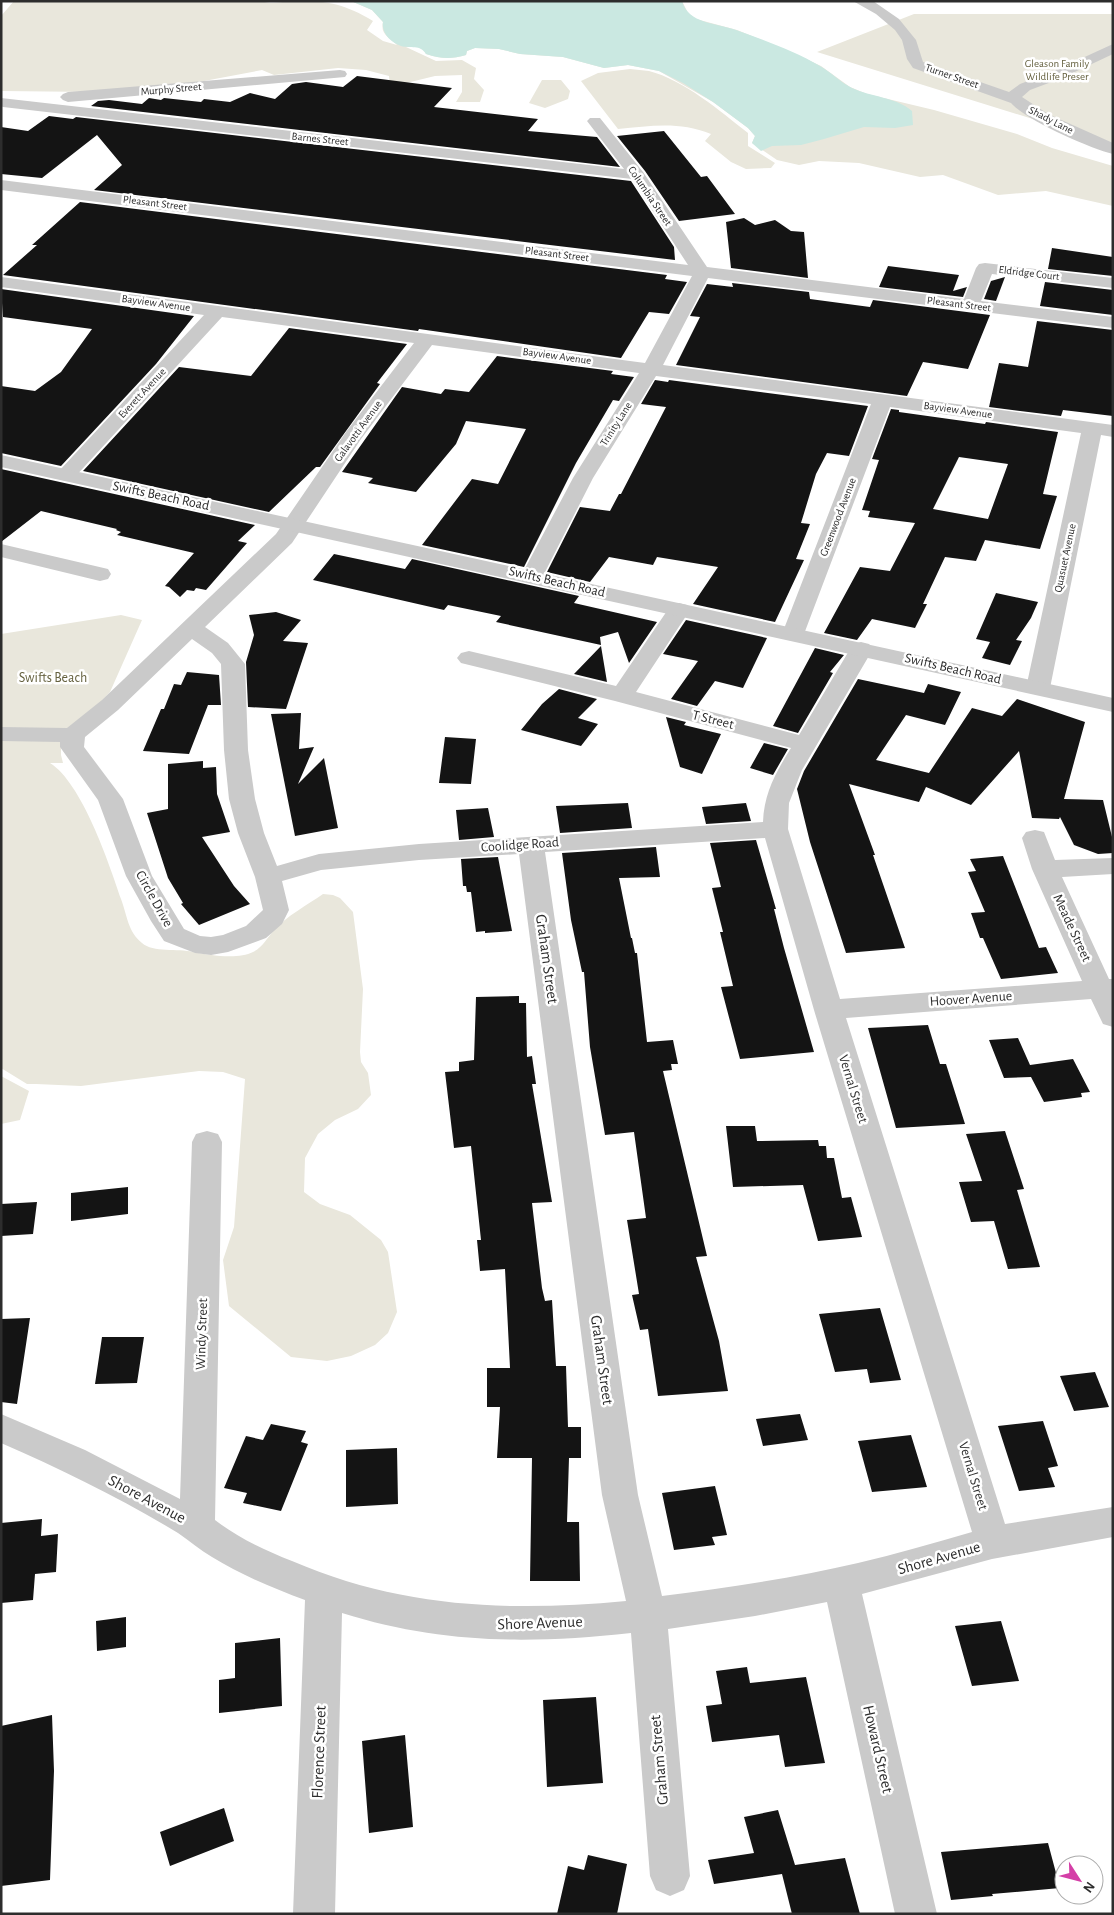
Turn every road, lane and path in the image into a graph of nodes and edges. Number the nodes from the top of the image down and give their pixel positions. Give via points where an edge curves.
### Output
1 (860, 1) edge
2 (1113, 48) edge
3 (340, 74) dead end
4 (1014, 99) junction
5 (2, 102) edge
6 (595, 121) dead end
7 (1113, 149) edge
8 (637, 174) junction
9 (1, 185) edge
10 (702, 273) junction
11 (1, 282) edge
12 (1113, 283) edge
13 (971, 305) junction
14 (218, 311) junction
15 (1113, 323) edge
16 (427, 339) junction
17 (651, 369) junction
18 (883, 399) junction
19 (1102, 430) edge
20 (1, 461) edge
21 (66, 475) junction
22 (292, 525) junction
23 (1, 550) edge
24 (100, 574) dead end
25 (532, 576) junction
26 (679, 610) junction
27 (191, 628) junction
28 (793, 634) junction
29 (861, 649) junction
30 (468, 658) dead end
31 (1038, 688) junction
32 (622, 696) junction
33 (1113, 705) edge
34 (1, 734) edge
35 (74, 734) junction
36 (805, 744) junction
37 (775, 829) junction
38 (1035, 838) dead end
39 (531, 844) junction
40 (1113, 866) edge
41 (1045, 869) junction
42 (268, 877) junction
43 (1107, 988) edge
44 (828, 1010) junction
45 (1113, 1017) edge
46 (207, 1142) dead end
47 (1, 1428) edge
48 (1113, 1522) edge
49 (196, 1526) junction
50 (994, 1542) junction
51 (841, 1583) junction
52 (324, 1590) junction
53 (648, 1615) junction
54 (670, 1876) dead end
55 (314, 1914) edge
56 (916, 1914) edge

1 - 4 street, Turner Street via 883,13 903,32 918,65
2 - 4 street, Shady Lane via 1015,92
3 - 5 street, Murphy Street
4 - 7 street, Shady Lane via 1028,109
5 - 8 street, Barnes Street
6 - 8 street, Columbia Street
8 - 10 street, Columbia Street
9 - 10 street, Pleasant Street
10 - 13 street, Pleasant Street
10 - 17 street, Trinity Lane
11 - 14 street, Bayview Avenue
12 - 13 street, Eldridge Court via 985,268
13 - 15 street, Pleasant Street
14 - 16 street, Bayview Avenue
14 - 21 street, Everett Avenue
16 - 17 street, Bayview Avenue
16 - 22 street, Galavotti Avenue via 353,436
17 - 18 street, Bayview Avenue
17 - 25 street, Trinity Lane via 583,478
18 - 19 street, Bayview Avenue
18 - 28 street, Greenwood Avenue
19 - 31 street, Quasuet Avenue
20 - 21 street, Swifts Beach Road
21 - 22 street, Swifts Beach Road
22 - 25 street, Swifts Beach Road
22 - 27 street via 284,538
23 - 24 street
25 - 26 street, Swifts Beach Road
26 - 28 street, Swifts Beach Road
26 - 32 street
27 - 35 street via 94,720
27 - 42 street, Circle Drive via 216,644 233,664 236,750 242,799 251,834
28 - 29 street, Swifts Beach Road
29 - 31 street, Swifts Beach Road
29 - 36 street, Vernal Street
30 - 32 street, T Street
31 - 33 street, Swifts Beach Road
32 - 36 street, T Street
34 - 35 street
35 - 42 street, Circle Drive via 72,747 110,799 139,876 174,934 195,944 211,946 256,932 276,910
36 - 37 street, Vernal Street via 776,803
37 - 39 street, Coolidge Road
37 - 44 street, Vernal Street
38 - 41 street, Meade Street
39 - 42 street, Coolidge Road via 319,862
39 - 53 street, Graham Street via 620,1495
40 - 41 street
41 - 43 street, Meade Street
43 - 44 street, Hoover Avenue
43 - 45 street, Meade Street
44 - 50 street, Vernal Street
46 - 49 street, Windy Street
47 - 49 street, Shore Avenue via 58,1452
48 - 50 street, Shore Avenue
49 - 52 street, Shore Avenue via 213,1539 285,1575
50 - 51 street, Shore Avenue
51 - 53 street, Shore Avenue via 768,1598
51 - 56 street, Howard Street
52 - 53 street, Shore Avenue via 387,1610 455,1622 563,1624
52 - 55 street, Florence Street
53 - 54 street, Graham Street

